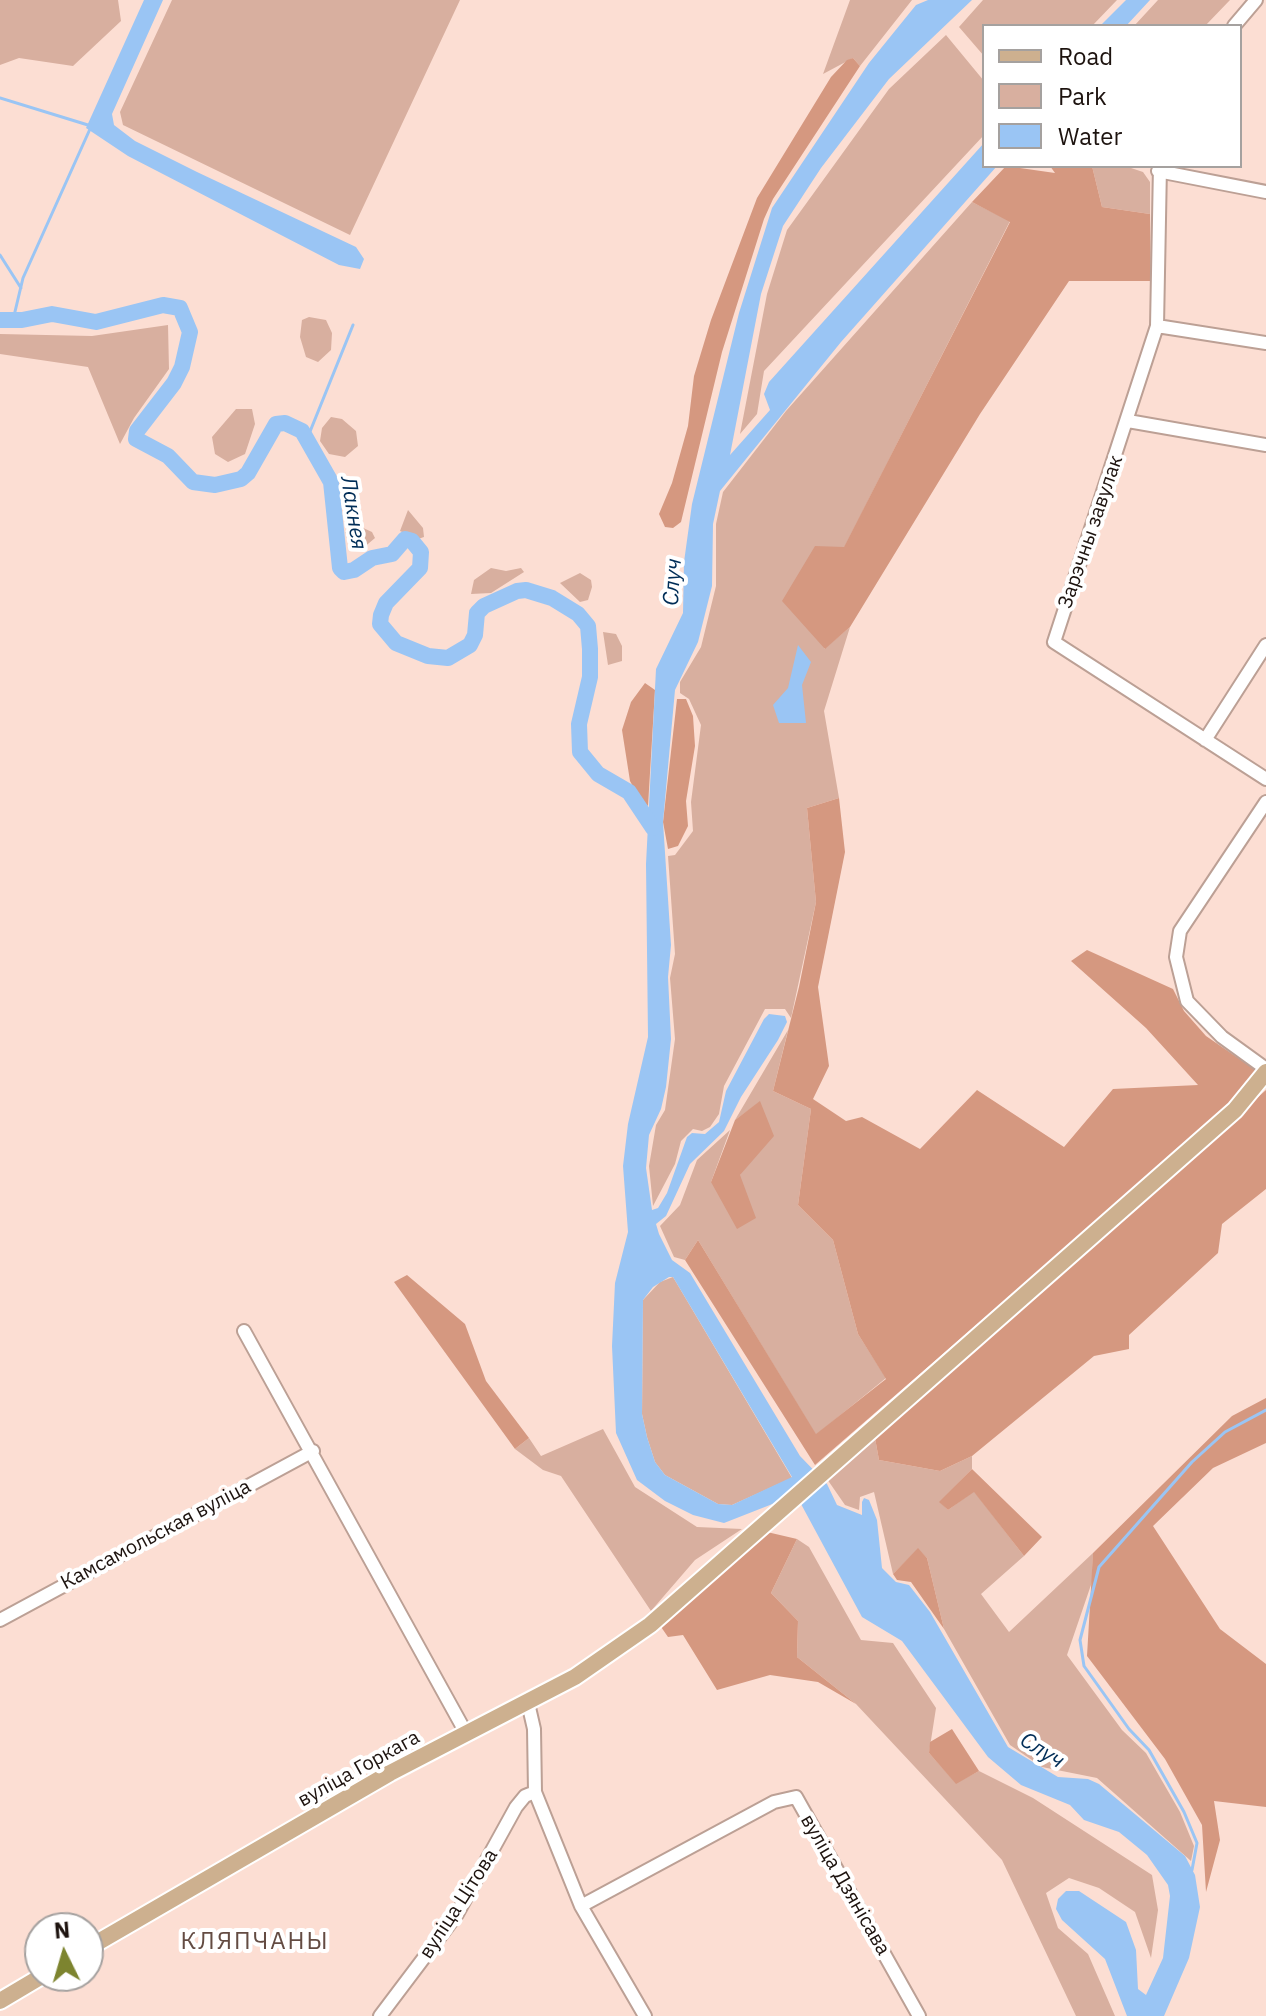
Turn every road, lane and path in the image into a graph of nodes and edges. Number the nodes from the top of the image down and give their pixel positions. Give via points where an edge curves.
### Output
1 (1256, 0) edge
2 (1236, 24) edge
3 (1159, 168) edge
4 (1266, 192) edge
5 (1157, 326) junction
6 (1266, 343) edge
7 (1128, 421) junction
8 (1266, 445) edge
9 (1266, 645) edge
10 (1205, 740) junction
11 (1266, 779) edge
12 (1266, 802) edge
13 (1266, 1071) edge
14 (244, 1331) dead end
15 (313, 1451) junction
16 (0, 1620) edge
17 (528, 1703) junction
18 (466, 1733) junction
19 (535, 1792) junction
20 (581, 1906) junction
21 (104, 1939) edge
22 (24, 1987) edge
23 (0, 2001) edge
24 (380, 2016) edge
25 (645, 2016) edge
26 (919, 2016) edge

1 - 2 street
3 - 4 street
3 - 5 street, Зарэчны завулак
5 - 6 street
5 - 7 street, Зарэчны завулак
7 - 8 street
7 - 10 street, Зарэчны завулак via 1054,642
9 - 10 street
10 - 11 street
12 - 13 street via 1180,931 1176,957 1187,1001
13 - 17 main road, вуліца Горкага via 1235,1110 650,1625
14 - 15 street
15 - 16 street, Камсамольская вуліца
15 - 18 street
17 - 18 main road, вуліца Горкага
17 - 19 street
18 - 21 main road, вуліца Горкага
19 - 20 street
19 - 24 street, вуліца Цітова via 516,1807 457,1914
20 - 25 street
20 - 26 street, вуліца Дзянісава via 774,1802 796,1797
22 - 23 main road

